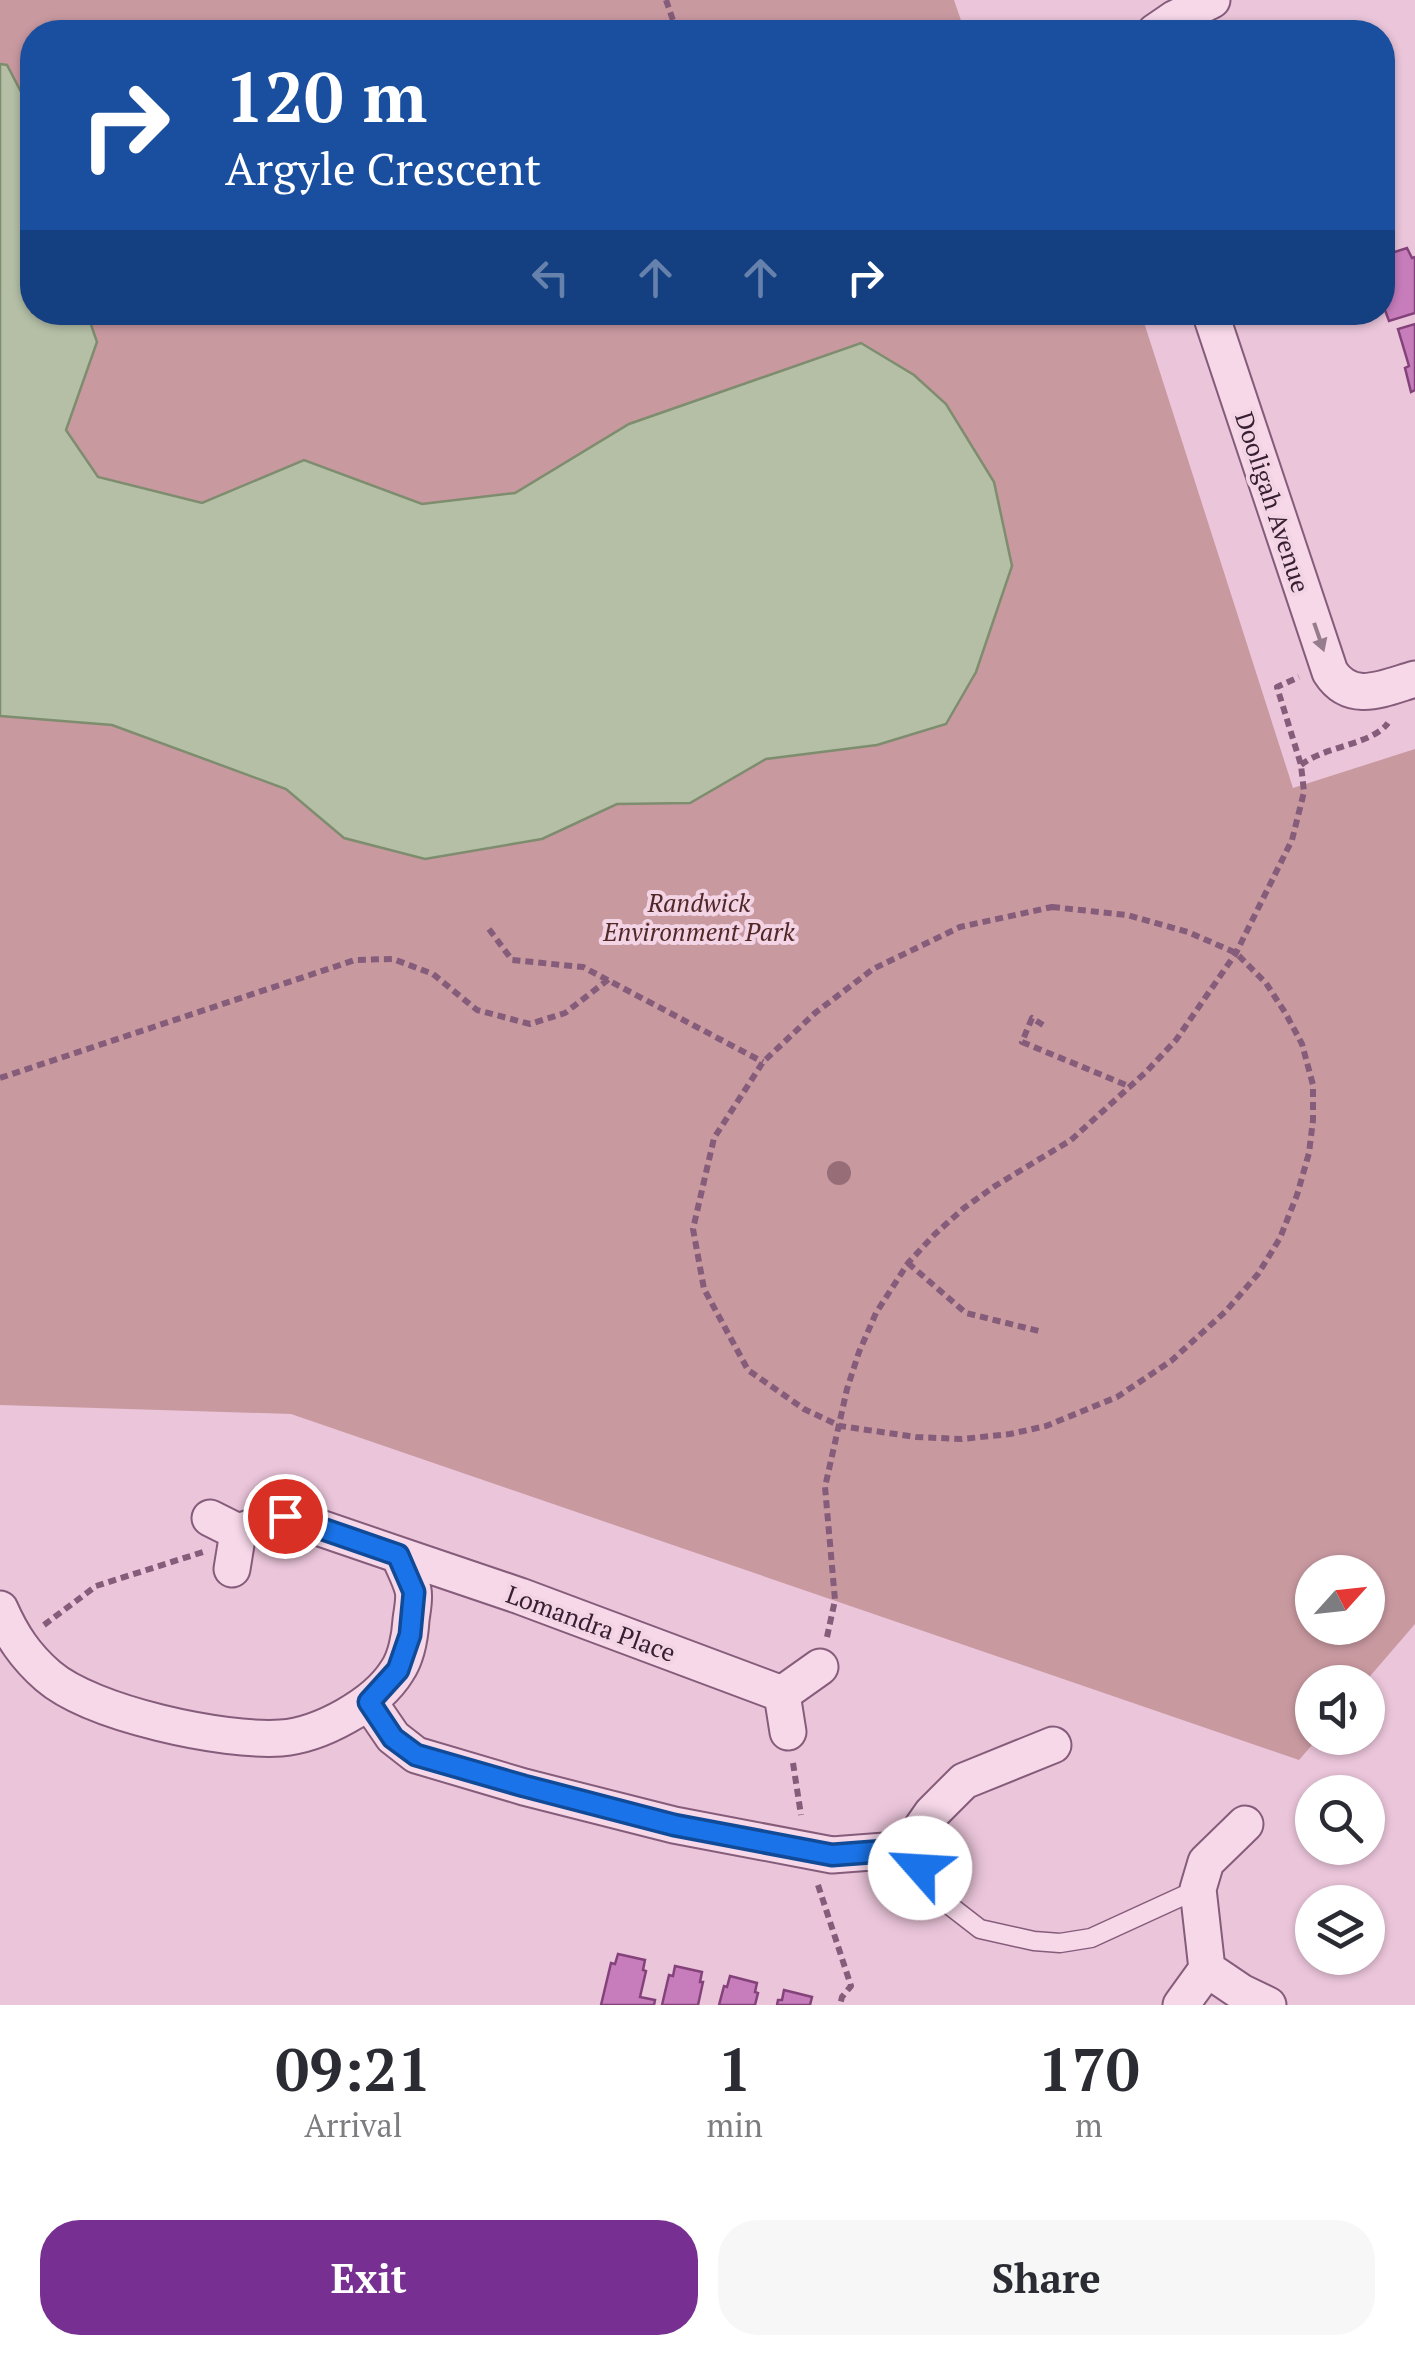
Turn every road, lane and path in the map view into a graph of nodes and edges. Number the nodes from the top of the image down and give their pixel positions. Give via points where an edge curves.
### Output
1 (1212, 0) edge
2 (1173, 20) edge
3 (1214, 325) edge
4 (1305, 676) dead end
5 (1415, 679) edge
6 (1388, 714) dead end
7 (1301, 765) junction
8 (489, 928) dead end
9 (1236, 953) junction
10 (609, 979) junction
11 (1043, 1025) dead end
12 (763, 1062) junction
13 (0, 1078) edge
14 (1131, 1087) junction
15 (908, 1264) junction
16 (1043, 1332) dead end
17 (840, 1426) junction
18 (229, 1540) joint
19 (398, 1555) junction
20 (836, 1600) dead end
21 (0, 1609) edge
22 (40, 1629) dead end
23 (820, 1667) dead end
24 (782, 1694) junction
25 (369, 1702) junction
26 (788, 1732) joint
27 (1054, 1746) dead end
28 (1245, 1824) dead end
29 (909, 1846) junction
30 (807, 1850) junction
31 (1198, 1889) junction
32 (1207, 1969) junction
33 (1268, 2004) edge
34 (840, 2005) edge
35 (1181, 2005) edge

1 - 2 street
3 -> 5 street, Dooligah Avenue via 1330,672 1352,692
4 - 7 path via 1277,687
6 - 7 path via 1380,733
7 - 9 path via 1304,792 1292,840
8 - 10 path via 512,960 584,967
9 - 12 path via 1127,915 1052,907 960,927 873,969
9 - 14 path via 1176,1040
9 - 17 path via 1286,1014 1312,1085 1313,1120 1297,1195 1258,1274 1171,1362 1116,1397 1046,1426 962,1439
10 - 12 path
10 - 13 path via 566,1012 530,1024 477,1010 433,974 393,959 354,960
11 - 14 path via 1032,1018 1022,1042
12 - 17 path via 714,1138 693,1230 704,1289 748,1370
14 - 15 path via 1071,1140 964,1208
15 - 16 path via 966,1313
15 - 17 path via 859,1352
17 - 20 path via 825,1487
18 - 19 street, Lomandra Place via 285,1516
18 - 22 path via 96,1586
19 - 24 street, Lomandra Place
19 - 25 street via 414,1592 410,1635 398,1670
21 - 25 street via 14,1640 50,1678 88,1699 170,1726 282,1738 312,1732
23 - 24 street
24 - 26 street
25 - 30 street via 393,1738 416,1755 674,1825
26 - 30 path
27 - 29 street via 964,1781
28 - 31 street via 1206,1862
29 - 30 street via 832,1855
29 - 31 lane via 932,1891 980,1929 1034,1941 1091,1938
30 - 34 path via 851,1986
31 - 32 street
32 - 33 street
32 - 35 street

